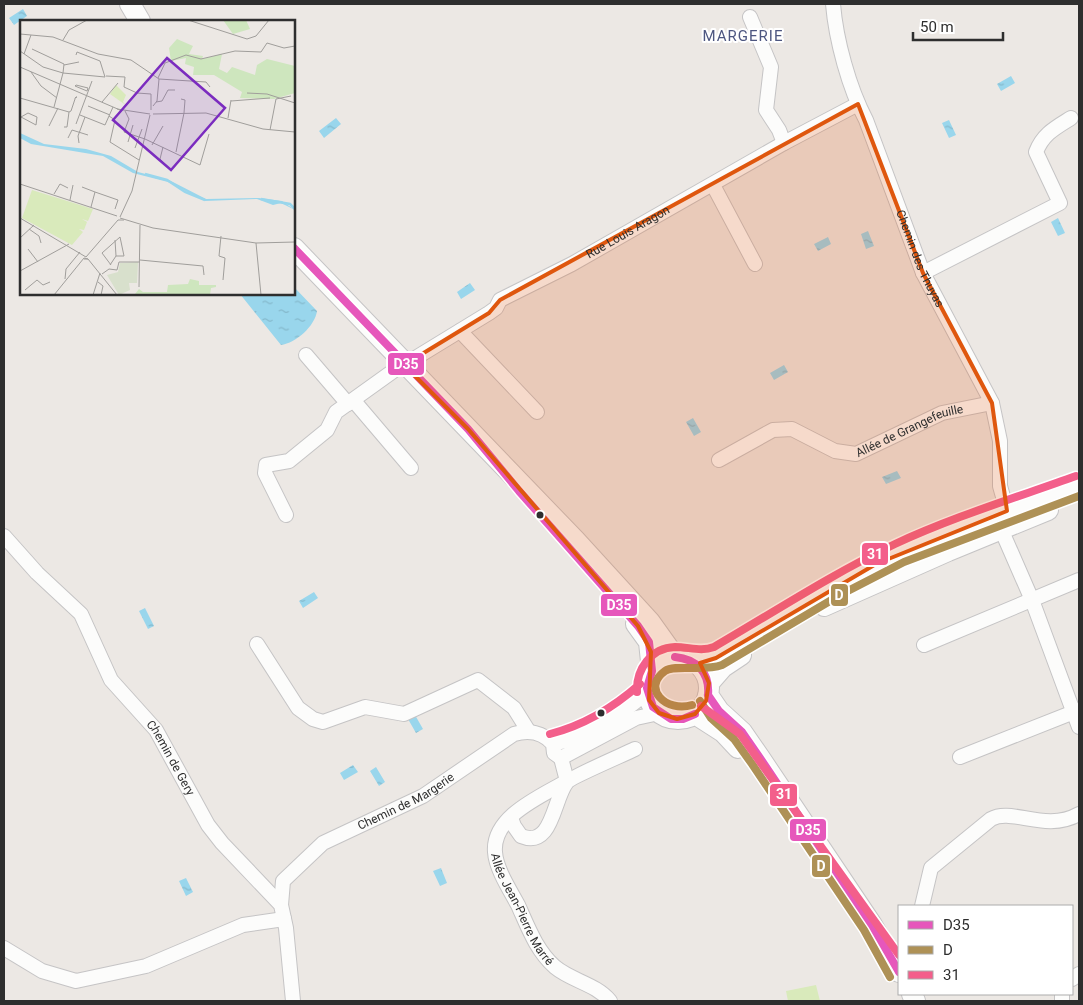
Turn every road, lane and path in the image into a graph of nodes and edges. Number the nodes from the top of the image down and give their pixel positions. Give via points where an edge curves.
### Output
1 (130, 4) edge
2 (832, 4) edge
3 (750, 17) dead end
4 (139, 20) edge
5 (858, 104) junction
6 (1071, 118) dead end
7 (784, 143) junction
8 (713, 185) junction
9 (295, 249) edge
10 (755, 264) dead end
11 (923, 273) junction
12 (460, 332) junction
13 (306, 355) dead end
14 (404, 364) junction
15 (351, 402) junction
16 (992, 403) junction
17 (538, 412) dead end
18 (468, 429) junction
19 (719, 460) dead end
20 (411, 468) dead end
21 (1079, 485) edge
22 (1079, 498) edge
23 (286, 515) dead end
24 (1004, 520) junction
25 (4, 536) edge
26 (1079, 580) edge
27 (1032, 600) junction
28 (257, 644) dead end
29 (924, 645) dead end
30 (684, 659) junction
31 (652, 671) junction
32 (709, 689) junction
33 (647, 692) junction
34 (1076, 711) edge
35 (659, 713) junction
36 (695, 714) junction
37 (1079, 727) edge
38 (529, 732) junction
39 (553, 744) junction
40 (635, 749) dead end
41 (960, 757) dead end
42 (561, 758) junction
43 (567, 781) junction
44 (1079, 814) edge
45 (511, 818) junction
46 (922, 905) edge
47 (283, 912) junction
48 (4, 948) edge
49 (897, 964) edge
50 (292, 1001) edge
51 (610, 1001) edge

1 - 4 main road
2 - 5 street, Chemin des Thuyas via 834,22
3 - 7 street via 771,67 766,110
5 - 7 street, Rue Louis Aragon
5 - 11 street, Chemin des Thuyas
6 - 11 street via 1049,131 1040,140 1036,152 1060,203
7 - 8 street, Rue Louis Aragon
8 - 10 street
8 - 12 street, Rue Louis Aragon via 572,264 500,300 496,308
9 - 14 main road
11 - 16 street, Chemin des Thuyas
12 - 14 street, Rue Louis Aragon
12 - 17 street
13 - 15 street
14 - 15 street, Rue Louis Aragon
14 - 18 main road
15 - 20 street
15 - 23 street, Rue Louis Aragon via 336,412 328,430 289,461 266,465 265,473
16 - 19 street, Allée de Grangefeuille via 942,414 856,454 835,451 792,430 772,430
16 - 24 street, Chemin des Thuyas via 1000,441
18 - 30 main road
18 - 31 main road via 638,626 649,642
21 - 24 main road
22 - 24 main road
24 - 27 street, Chemin des Thuyas
24 - 30 main road via 876,564 809,600 716,658
24 - 32 main road via 948,551 819,608 723,666
25 - 47 street, Chemin de Gery via 37,573 81,614 111,680 156,730 208,825
26 - 27 street
27 - 29 street
27 - 34 street, Chemin des Thuyas
28 - 38 street via 298,708 313,719 323,722 365,707 404,714 478,680 514,708
30 - 31 main road via 662,661
30 - 32 main road via 704,670
31 - 33 main road via 647,681
32 - 36 main road via 704,706
32 - 49 main road via 719,711 742,732
33 - 35 main road
33 - 39 street via 610,721 573,739
34 - 37 street, Chemin des Thuyas
34 - 41 street
35 - 36 main road via 677,719
35 - 42 street via 636,718
36 - 49 main road via 732,740
38 - 39 street
38 - 47 street, Chemin de Margerie via 514,734 423,796 323,842 283,881
39 - 42 street via 554,753
40 - 43 street, Allée Jean-Pierre Marré
42 - 43 street
43 - 45 street, Allée Jean-Pierre Marré via 520,807
43 - 45 street via 547,828 539,837 521,836
44 - 46 street via 1064,821 1051,822 997,816 931,868
45 - 51 street, Allée Jean-Pierre Marré via 499,836 495,853 535,943 558,969 596,989
47 - 48 street via 243,925 146,966 76,981 42,970
47 - 50 street

